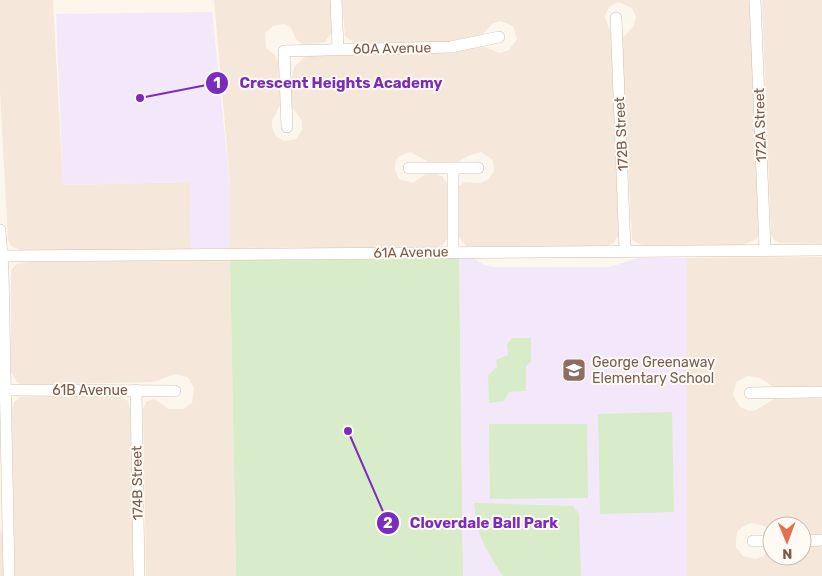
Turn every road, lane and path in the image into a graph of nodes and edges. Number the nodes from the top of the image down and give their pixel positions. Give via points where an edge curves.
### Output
1 (336, 0) edge
2 (755, 0) edge
3 (616, 18) dead end
4 (499, 37) dead end
5 (338, 49) junction
6 (287, 127) dead end
7 (409, 168) dead end
8 (453, 168) junction
9 (478, 168) dead end
10 (0, 230) edge
11 (765, 249) junction
12 (625, 250) junction
13 (822, 250) edge
14 (453, 252) junction
15 (1, 256) edge
16 (5, 390) junction
17 (136, 390) junction
18 (175, 391) dead end
19 (822, 392) edge
20 (750, 393) dead end
21 (4, 514) edge
22 (753, 541) dead end
23 (762, 541) edge
24 (9, 576) edge
25 (139, 576) edge

1 - 5 street
2 - 11 street, 172A Street
3 - 12 street, 172B Street
4 - 5 street, 60A Avenue via 451,47
5 - 6 street, 60A Avenue via 284,51
7 - 8 street
8 - 9 street
8 - 14 street
10 - 15 street
11 - 12 street, 61A Avenue
11 - 13 street, 61A Avenue
12 - 14 street, 61A Avenue
14 - 15 street, 61A Avenue
15 - 16 street
16 - 17 street, 61B Avenue
16 - 21 street
17 - 18 street, 61B Avenue
17 - 25 street, 174B Street
19 - 20 street
21 - 24 street
22 - 23 street

